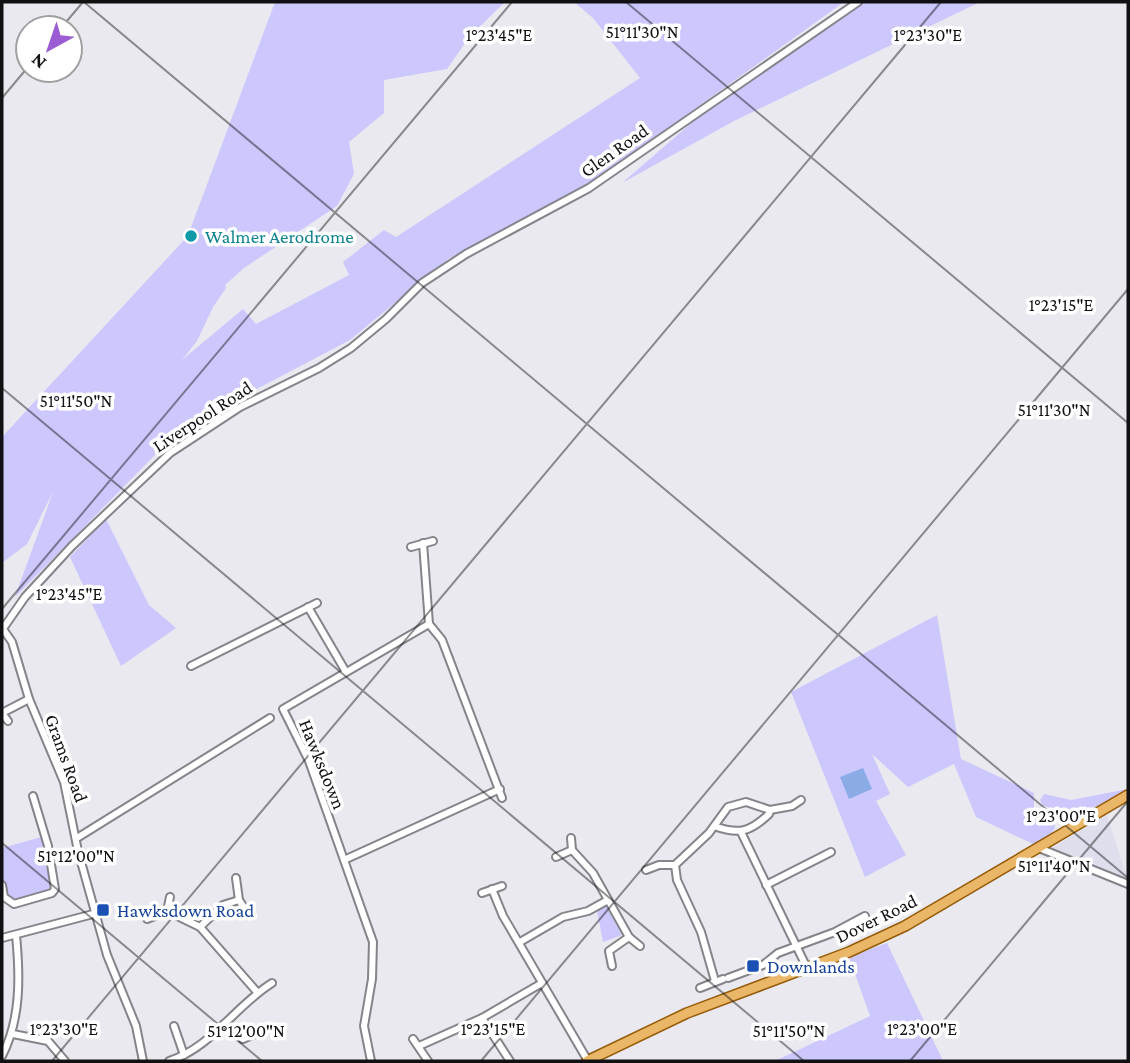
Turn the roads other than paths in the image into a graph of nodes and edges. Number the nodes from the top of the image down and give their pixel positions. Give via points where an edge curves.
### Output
1 (858, 2) edge
2 (386, 319) joint
3 (433, 541) dead end
4 (423, 543) junction
5 (411, 547) dead end
6 (317, 603) dead end
7 (308, 607) junction
8 (429, 624) junction
9 (2, 629) edge
10 (191, 666) dead end
11 (346, 672) junction
12 (29, 699) junction
13 (270, 718) dead end
14 (8, 721) dead end
15 (500, 789) junction
16 (1128, 795) edge
17 (33, 796) dead end
18 (502, 798) dead end
19 (801, 800) dead end
20 (770, 810) junction
21 (714, 826) junction
22 (741, 832) junction
23 (77, 838) junction
24 (571, 838) dead end
25 (1039, 848) junction
26 (572, 850) junction
27 (831, 852) dead end
28 (556, 857) dead end
29 (344, 860) junction
30 (675, 865) junction
31 (646, 870) dead end
32 (236, 878) dead end
33 (1128, 884) edge
34 (2, 885) edge
35 (766, 885) junction
36 (502, 886) dead end
37 (492, 890) junction
38 (482, 893) dead end
39 (170, 897) dead end
40 (239, 900) junction
41 (608, 900) junction
42 (167, 911) junction
43 (247, 912) dead end
44 (97, 913) junction
45 (865, 916) dead end
46 (146, 919) dead end
47 (200, 927) junction
48 (16, 935) junction
49 (629, 937) junction
50 (2, 938) edge
51 (520, 942) junction
52 (640, 946) dead end
53 (797, 947) junction
54 (612, 966) dead end
55 (807, 968) junction
56 (722, 979) junction
57 (272, 983) dead end
58 (542, 983) junction
59 (700, 988) dead end
60 (257, 992) junction
61 (482, 1018) junction
62 (224, 1024) junction
63 (174, 1026) dead end
64 (269, 1028) dead end
65 (13, 1034) junction
66 (243, 1039) junction
67 (413, 1039) dead end
68 (419, 1046) junction
69 (242, 1050) dead end
70 (516, 1051) dead end
71 (184, 1055) junction
72 (2, 1056) edge
73 (509, 1059) edge
74 (65, 1061) edge
75 (143, 1061) edge
76 (169, 1061) edge
77 (371, 1061) edge
78 (428, 1061) edge
79 (588, 1061) edge

1 - 2 street, Glen Road via 589,188 422,283
2 - 9 street, Liverpool Road via 319,368 240,407 170,453 72,546
3 - 4 street
4 - 5 street
4 - 8 street
6 - 7 street
7 - 10 street
7 - 11 street
8 - 11 street, Hawksdown
8 - 15 street via 442,640
9 - 12 street, Grams Road via 12,642
11 - 29 street, Hawksdown via 283,709 309,761
12 - 14 street via 2,713
12 - 23 street, Grams Road via 64,782
13 - 23 street
15 - 18 street
15 - 29 street
16 - 25 main road, Dover Road
17 - 34 street via 55,889 14,904 4,897
19 - 20 street
20 - 21 street via 746,802 728,807
20 - 22 street via 758,825
21 - 22 street
21 - 30 street
22 - 35 street
23 - 44 street, Grams Road
24 - 26 street
25 - 33 street
25 - 55 main road, Dover Road via 905,926
26 - 28 street
26 - 41 street via 593,873
27 - 35 street
29 - 77 street, Hawksdown via 373,942 373,979 364,1026
30 - 31 street
30 - 56 street via 677,880
32 - 40 street
35 - 53 street
36 - 37 street
37 - 38 street
37 - 51 street
39 - 42 street
40 - 43 street
40 - 47 street via 223,905
41 - 49 street
41 - 51 street via 563,917
42 - 46 street
42 - 47 street
44 - 48 street
44 - 75 street, Grams Road via 107,955 136,1026
45 - 53 street
47 - 60 street
48 - 50 street
48 - 65 street via 19,984
49 - 52 street
49 - 54 street via 609,951
51 - 58 street
53 - 55 street
53 - 56 street
55 - 79 main road, Dover Road via 687,1013
56 - 59 street
57 - 60 street
58 - 61 street
58 - 79 street
60 - 62 street
61 - 68 street
61 - 73 street
62 - 66 street
62 - 71 street
63 - 71 street
64 - 66 street
65 - 72 street
65 - 74 street via 48,1041
66 - 69 street
67 - 68 street
68 - 78 street
70 - 73 street
71 - 76 street

